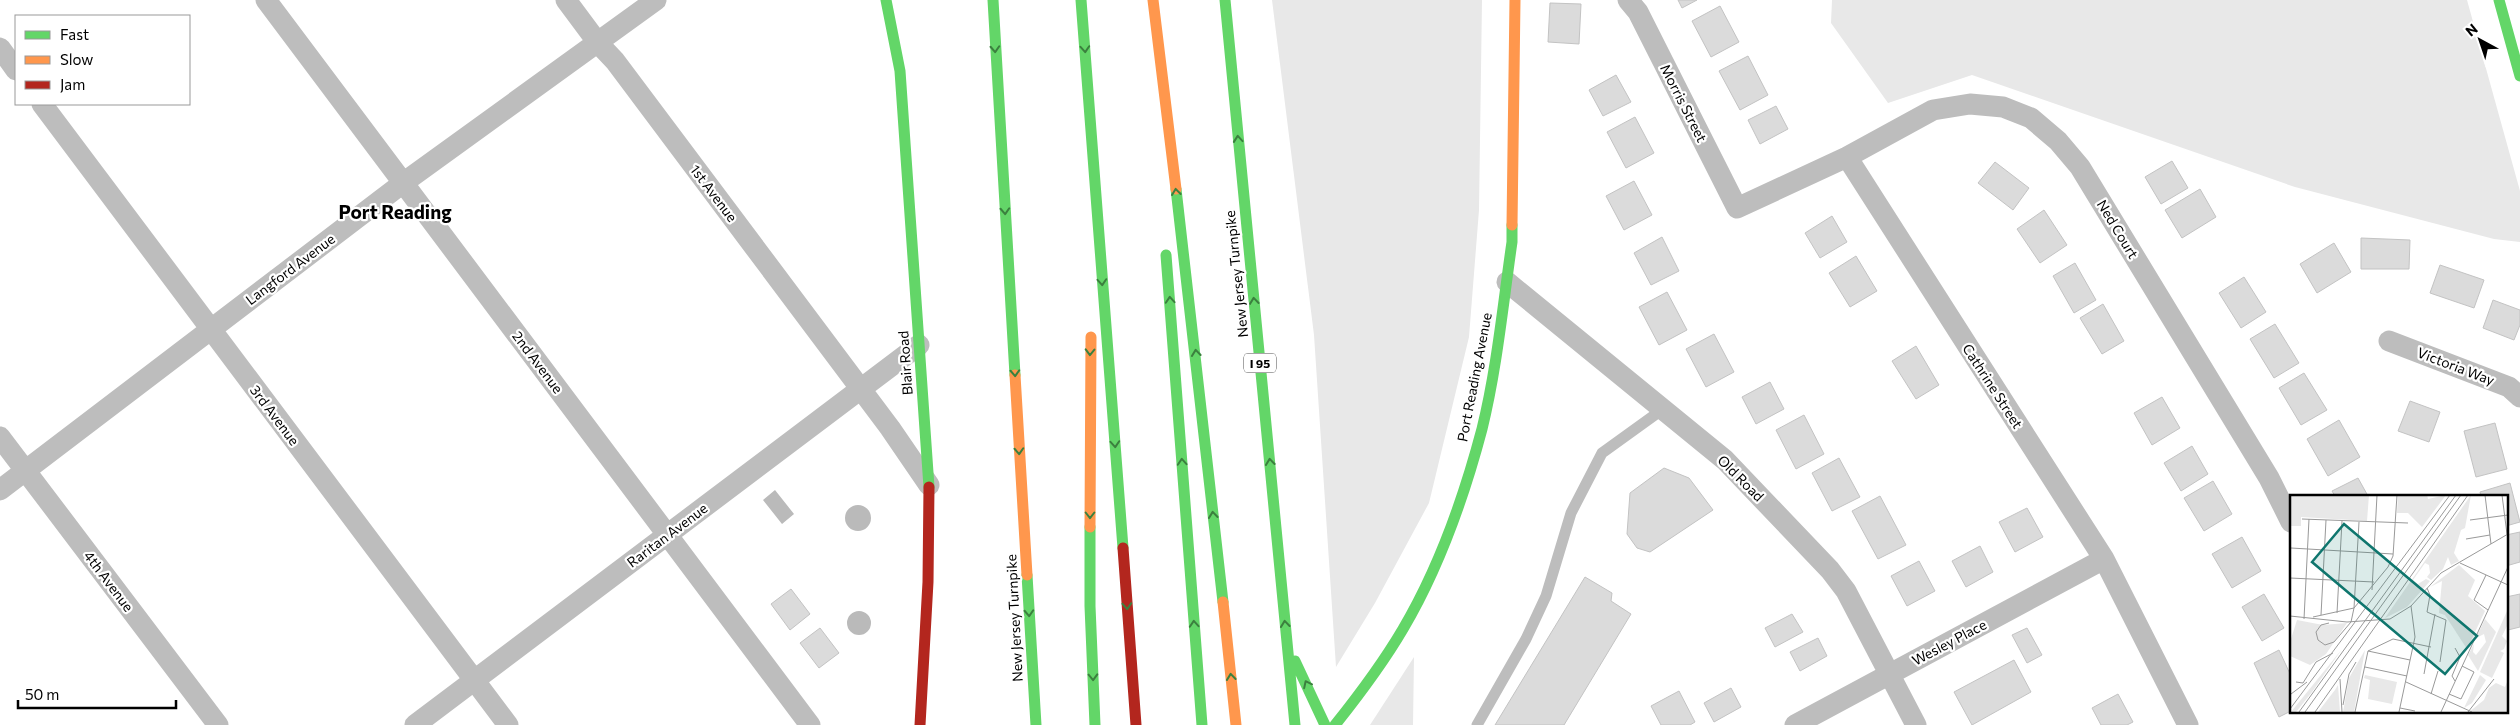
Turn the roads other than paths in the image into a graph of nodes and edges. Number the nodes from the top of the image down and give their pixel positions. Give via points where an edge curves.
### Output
1 (266, 0) edge
2 (566, 0) edge
3 (656, 0) edge
4 (886, 0) edge
5 (993, 0) edge
6 (1081, 0) edge
7 (1147, 0) edge
8 (1153, 0) edge
9 (1225, 0) edge
10 (1515, 0) edge
11 (1628, 0) edge
12 (2499, 0) edge
13 (598, 44) junction
14 (0, 48) edge
15 (15, 69) edge
16 (2520, 76) edge
17 (43, 105) edge
18 (1157, 130) dead end
19 (1847, 157) junction
20 (1095, 181) junction
21 (403, 183) junction
22 (1165, 239) dead end
23 (1507, 282) junction
24 (1092, 299) dead end
25 (211, 329) junction
26 (1091, 329) dead end
27 (2390, 340) dead end
28 (919, 345) junction
29 (860, 388) junction
30 (2520, 397) edge
31 (1663, 409) junction
32 (0, 437) edge
33 (25, 470) junction
34 (929, 485) junction
35 (0, 490) edge
36 (2290, 520) edge
37 (668, 535) junction
38 (2104, 559) junction
39 (1287, 643) junction
40 (1889, 674) junction
41 (474, 680) junction
42 (218, 725) edge
43 (415, 725) edge
44 (508, 725) edge
45 (810, 725) edge
46 (920, 725) edge
47 (1036, 725) edge
48 (1095, 725) edge
49 (1136, 725) edge
50 (1202, 725) edge
51 (1236, 725) edge
52 (1295, 725) edge
53 (1325, 725) edge
54 (1335, 725) edge
55 (1477, 725) edge
56 (1795, 725) edge
57 (1916, 725) edge
58 (2188, 725) edge

1 - 21 street, 2nd Avenue
2 - 13 street, 1st Avenue
3 - 13 street, Langford Avenue
4 - 28 main road, Blair Road via 900,71
5 -> 47 main road, New Jersey Turnpike
6 -> 20 main road
7 - 18 main road
51 -> 8 main road
39 -> 9 main road, New Jersey Turnpike / I 95
10 - 23 main road, Port Reading Avenue via 1512,242
11 - 19 street, Morris Street via 1638,12 1737,208
12 - 16 main road
13 - 21 street, Langford Avenue
13 - 29 street, 1st Avenue via 621,69
14 - 15 street
17 - 25 street, 3rd Avenue
19 - 36 street, Ned Court via 1933,110 1970,104 2003,107 2031,118 2058,141 2080,167 2269,478
19 - 38 street, Cathrine Street
20 - 24 main road
20 -> 49 main road
21 - 25 street, Langford Avenue
21 - 37 street, 2nd Avenue
50 -> 22 main road
23 - 31 street, Old Road
23 - 54 main road, Port Reading Avenue via 1482,428 1462,497 1403,629
25 - 33 street, Langford Avenue
25 - 41 street, 3rd Avenue
26 -> 48 main road via 1090,606
27 - 30 street, Victoria Way via 2510,387
28 - 29 street, Raritan Avenue
28 - 34 main road, Blair Road
29 - 34 street, 1st Avenue
29 - 37 street, Raritan Avenue
31 - 40 street, Old Road via 1725,460 1830,570 1846,591
31 - 55 lane via 1602,453 1571,513 1546,596 1526,639
32 - 33 street, 4th Avenue
33 - 35 street, Langford Avenue
33 - 42 street, 4th Avenue
34 - 46 main road, Blair Road
37 - 41 street, Raritan Avenue
37 - 45 street, 2nd Avenue
38 - 40 street, Wesley Place
38 - 58 street, Cathrine Street
39 - 52 main road, New Jersey Turnpike / I 95
53 -> 39 main road
40 - 56 street, Wesley Place
40 - 57 street, Old Road
41 - 43 street, Raritan Avenue
41 - 44 street, 3rd Avenue

